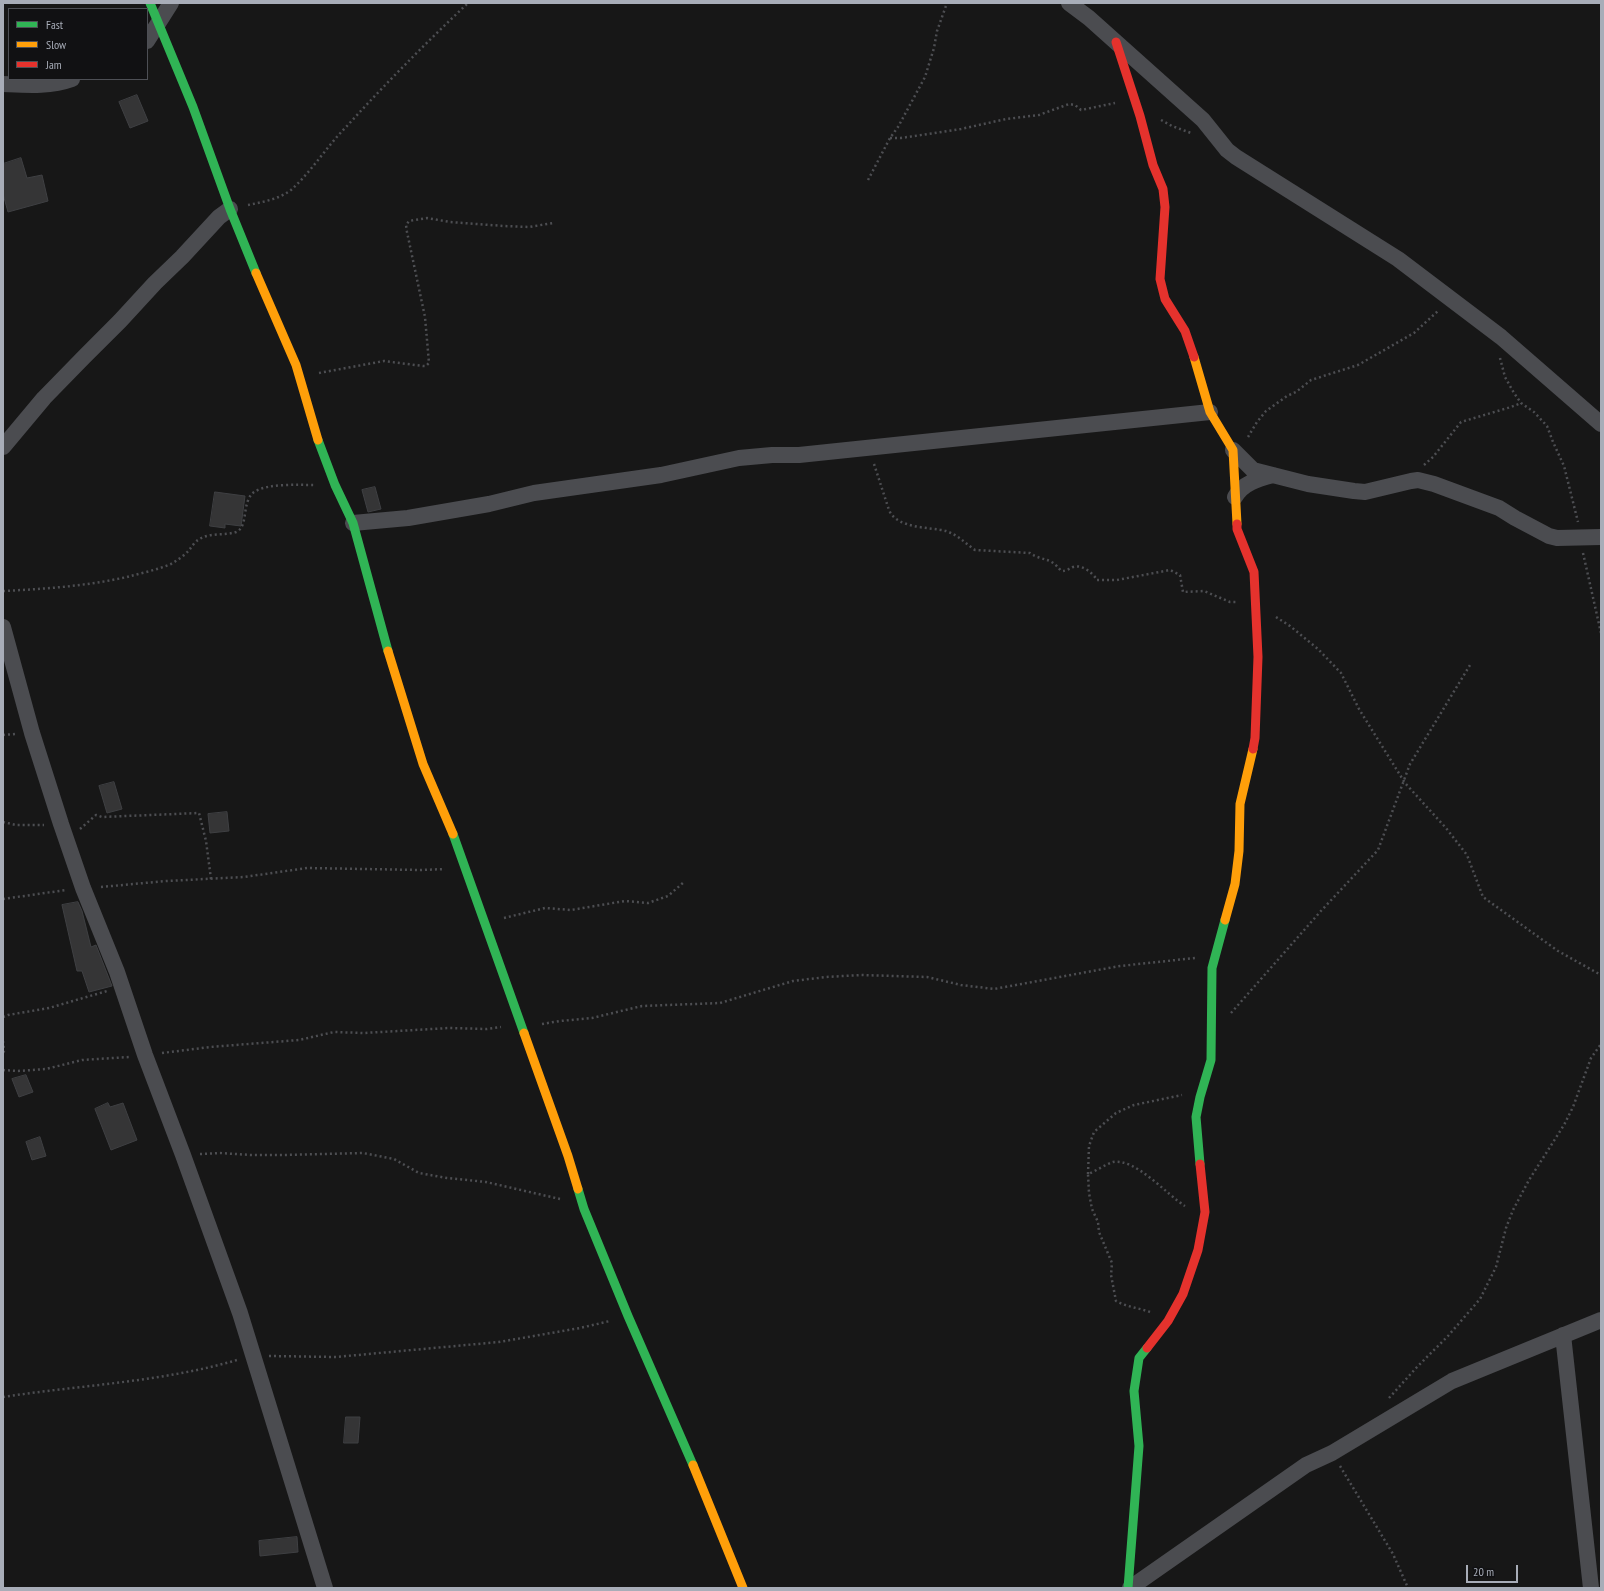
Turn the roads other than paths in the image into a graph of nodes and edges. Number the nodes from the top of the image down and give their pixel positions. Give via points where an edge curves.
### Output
1 (150, 3) edge
2 (170, 3) edge
3 (1069, 3) edge
4 (158, 24) junction
5 (148, 39) edge
6 (1116, 42) junction
7 (69, 80) edge
8 (3, 84) edge
9 (230, 209) junction
10 (1210, 412) junction
11 (1601, 424) edge
12 (3, 447) edge
13 (1233, 450) junction
14 (1273, 475) junction
15 (1235, 498) junction
16 (353, 523) junction
17 (1601, 537) edge
18 (3, 627) edge
19 (1601, 1320) edge
20 (1563, 1335) junction
21 (325, 1588) edge
22 (743, 1588) edge
23 (1129, 1588) edge
24 (1591, 1588) edge

1 - 4 street
2 - 4 street
3 - 6 street
4 - 5 street
4 - 9 street via 193,106
6 - 10 street via 1165,197 1160,279 1165,299 1190,342
6 - 11 street via 1203,120 1236,157 1398,258 1501,338
7 - 8 street via 29,86
9 - 12 street via 218,217 44,398
9 - 16 street via 296,365 317,436 335,485
10 - 13 street
10 - 16 street via 799,455 740,458 661,475 534,493 408,518
13 - 14 street via 1253,470
13 - 15 street
14 - 15 street via 1258,479 1240,489
14 - 17 street via 1308,484 1360,492 1418,480 1499,508 1549,536
15 - 23 street via 1237,529 1254,572 1258,657 1255,738 1240,804 1235,884 1212,968 1211,1060 1196,1117 1205,1212 1198,1250 1183,1294 1170,1319 1139,1358 1135,1377 1139,1446
16 - 22 street via 388,651 423,764 450,825 568,1156 584,1209 628,1316 688,1449
18 - 21 street via 32,733 63,831 240,1313
19 - 20 street
20 - 23 street via 1452,1382 1332,1453 1306,1465
20 - 24 street

